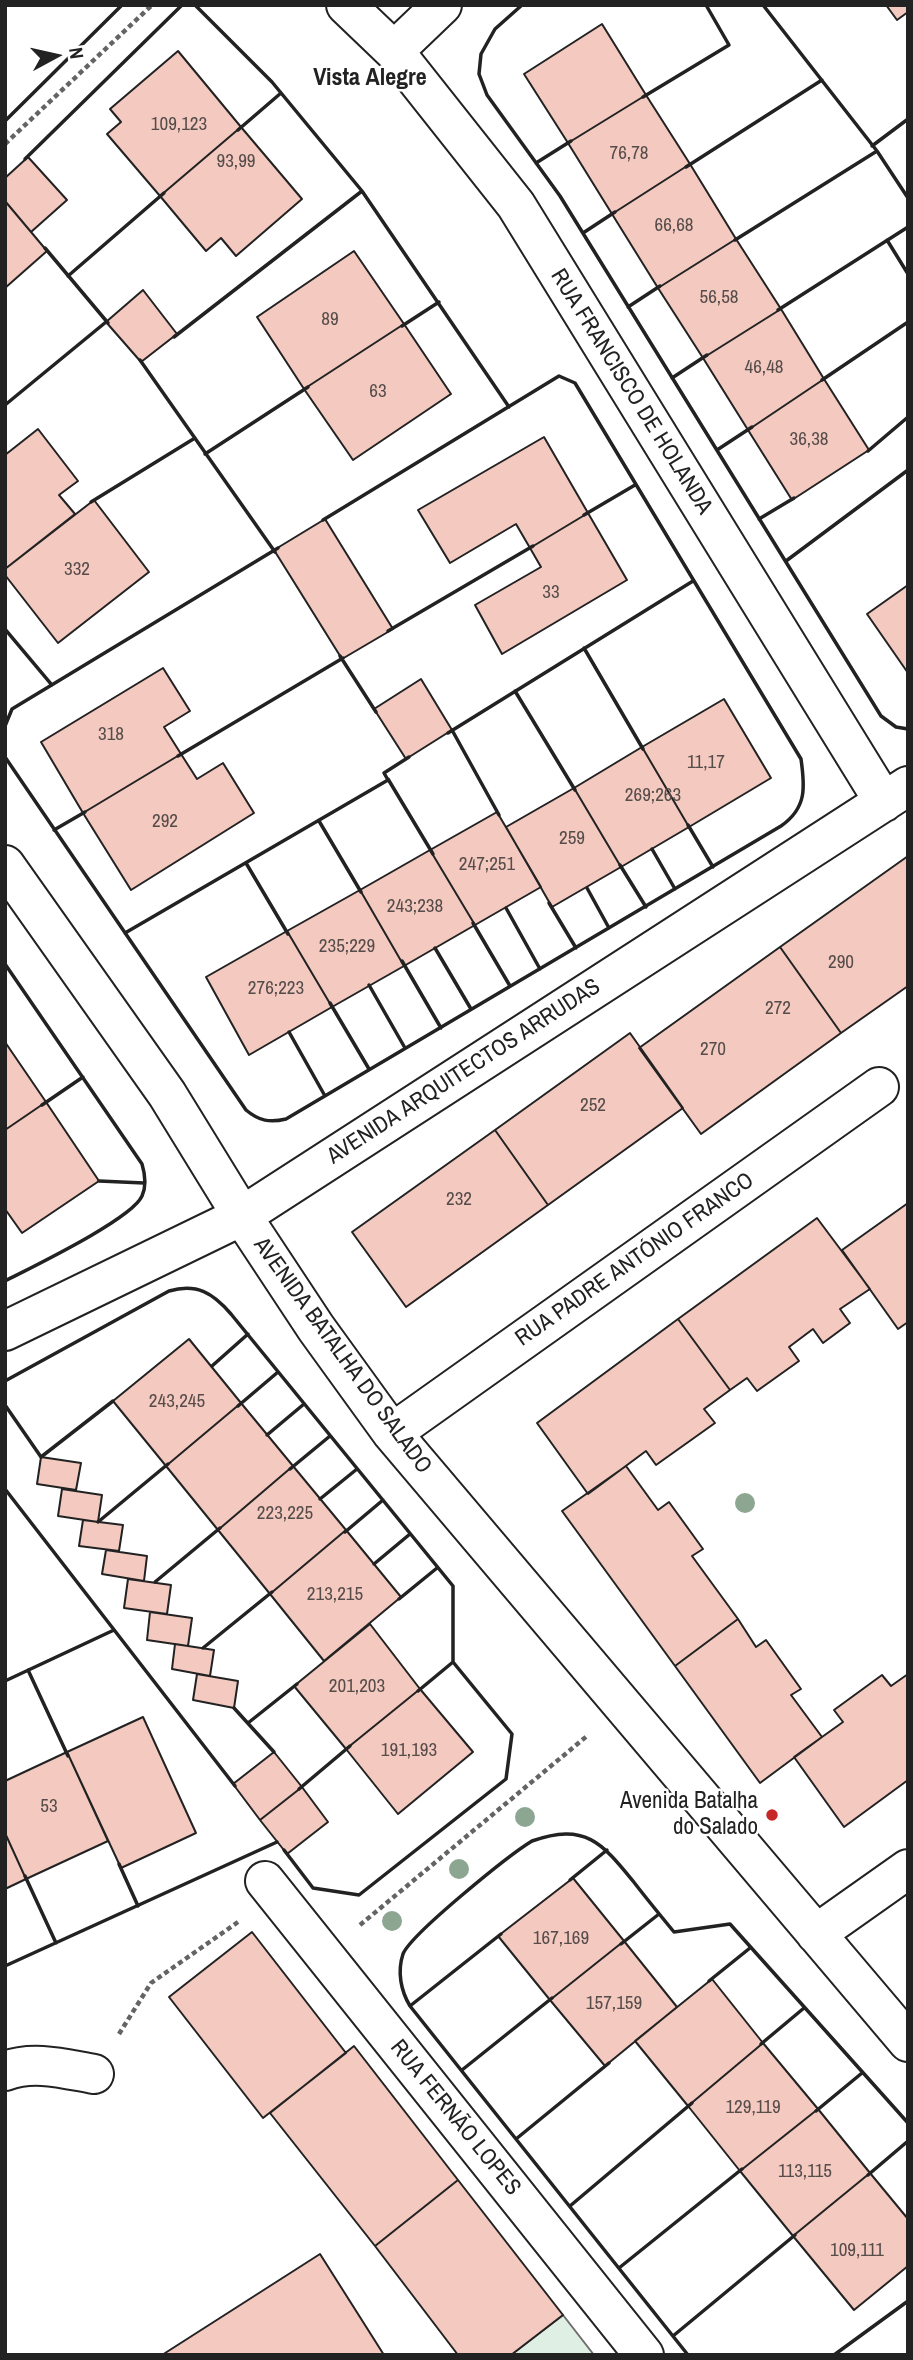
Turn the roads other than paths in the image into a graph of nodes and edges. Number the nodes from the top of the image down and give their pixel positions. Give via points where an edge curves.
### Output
1 (346, 5) edge
2 (442, 5) edge
3 (394, 51) junction
4 (896, 794) edge
5 (5, 865) edge
6 (879, 1087) dead end
7 (242, 1216) junction
8 (5, 1331) edge
9 (392, 1433) junction
10 (908, 1869) edge
11 (270, 1888) road end
12 (816, 1934) junction
13 (908, 2042) edge
14 (5, 2071) edge
15 (94, 2074) road end
16 (644, 2355) edge

1 - 3 street, RUA FRANCISCO DE HOLANDA
2 - 3 street
3 - 4 street, RUA FRANCISCO DE HOLANDA via 516,205
4 - 7 street, AVENIDA ARQUITECTOS ARRUDAS
5 - 7 street, AVENIDA BATALHA DO SALADO via 167,1094
6 - 9 street, RUA PADRE ANTÓNIO FRANCO
7 - 8 street, AVENIDA ARQUITECTOS ARRUDAS
7 - 9 street, AVENIDA BATALHA DO SALADO
9 - 12 street, AVENIDA BATALHA DO SALADO
10 - 12 street
11 - 16 street, RUA FERNÃO LOPES
12 - 13 street, AVENIDA BATALHA DO SALADO
14 - 15 street via 46,2065

